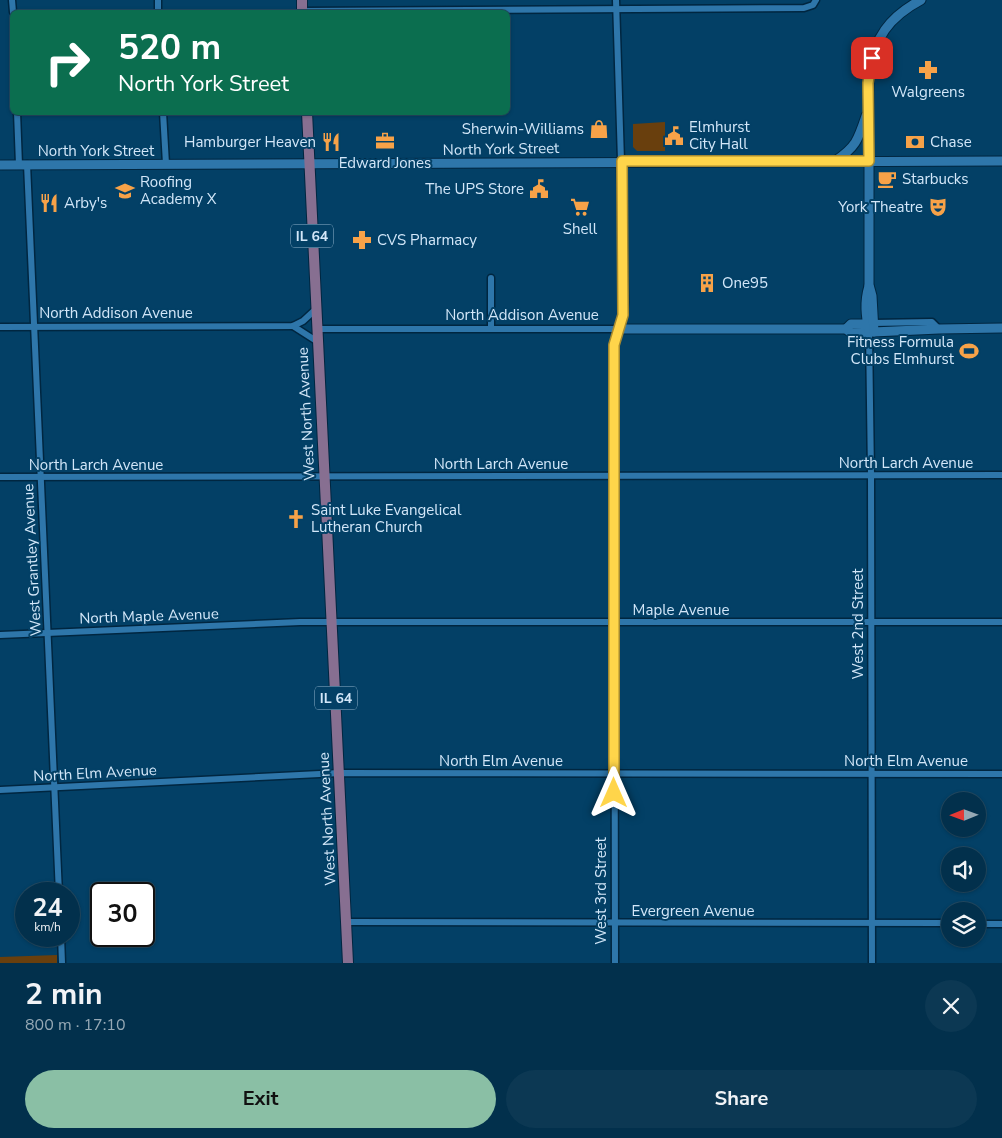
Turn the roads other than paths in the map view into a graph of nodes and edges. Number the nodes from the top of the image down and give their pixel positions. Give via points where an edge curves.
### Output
1 (616, 0) edge
2 (921, 0) edge
3 (814, 2) edge
4 (616, 10) junction
5 (510, 11) edge
6 (868, 109) junction
7 (17, 115) edge
8 (163, 115) edge
9 (307, 115) edge
10 (1002, 160) edge
11 (622, 161) junction
12 (835, 161) junction
13 (869, 161) junction
14 (23, 164) junction
15 (166, 164) junction
16 (309, 164) junction
17 (0, 165) edge
18 (491, 278) dead end
19 (316, 309) junction
20 (34, 326) junction
21 (293, 326) junction
22 (0, 327) edge
23 (491, 328) junction
24 (871, 328) junction
25 (1002, 328) edge
26 (317, 329) junction
27 (619, 329) junction
28 (318, 342) junction
29 (871, 475) junction
30 (1002, 475) edge
31 (324, 476) junction
32 (614, 476) junction
33 (40, 477) junction
34 (0, 478) edge
35 (300, 622) joint
36 (332, 622) junction
37 (614, 622) junction
38 (871, 622) junction
39 (1002, 622) edge
40 (47, 633) junction
41 (0, 635) edge
42 (340, 773) junction
43 (614, 773) junction
44 (872, 774) junction
45 (1002, 774) edge
46 (54, 787) junction
47 (0, 790) edge
48 (58, 882) edge
49 (346, 922) junction
50 (872, 923) junction
51 (615, 924) junction
52 (941, 924) edge
53 (986, 924) edge
54 (1002, 924) edge
55 (61, 947) edge
56 (62, 963) edge
57 (348, 963) edge
58 (615, 963) edge
59 (872, 963) edge

1 - 4 street
2 - 6 main road, West 2nd Street via 899,14 879,39 868,74
3 - 4 street via 804,8
4 - 5 street
4 - 11 street
6 - 12 main road via 850,151
6 - 13 main road, West 2nd Street
7 - 14 street, West Grantley Avenue
8 - 15 street
9 - 16 main road, IL 64
10 - 13 main road, North York Street
11 - 12 main road, North York Street
11 - 16 main road, North York Street
11 - 27 main road, West 3rd Street via 624,302
12 - 13 main road, North York Street
13 - 24 main road, West 2nd Street via 869,285 866,296
14 - 15 main road, North York Street
14 - 17 main road, North York Street
14 - 20 street, West Grantley Avenue
15 - 16 main road, North York Street
16 - 19 main road, West North Avenue / IL 64
18 - 23 street
19 - 21 street
19 - 26 main road, West North Avenue / IL 64
20 - 21 street, North Addison Avenue
20 - 22 street, North Addison Avenue
20 - 33 street, West Grantley Avenue
21 - 28 street
23 - 26 street, North Addison Avenue
23 - 27 street, North Addison Avenue
24 - 25 main road, North Addison Avenue via 935,325
24 - 27 main road, North Addison Avenue via 851,333 846,329
24 - 29 street, West 2nd Street
26 - 28 main road, West North Avenue / IL 64
27 - 32 street, West 3rd Street via 614,345
28 - 31 main road, West North Avenue / IL 64
29 - 30 street, North Larch Avenue
29 - 32 street, North Larch Avenue
29 - 38 street, West 2nd Street
31 - 32 street, North Larch Avenue
31 - 33 street, North Larch Avenue
31 - 36 main road, West North Avenue / IL 64
32 - 37 street, West 3rd Street
33 - 34 street, North Larch Avenue
33 - 40 street, West Grantley Avenue
35 - 36 street, Maple Avenue
35 - 40 street, North Maple Avenue
36 - 37 street, Maple Avenue
36 - 42 main road, West North Avenue / IL 64
37 - 38 street, Maple Avenue
37 - 43 street, West 3rd Street
38 - 39 street, Maple Avenue
38 - 44 street, West 2nd Street
40 - 41 street, North Maple Avenue
40 - 46 street, West Grantley Avenue
42 - 43 street, North Elm Avenue
42 - 46 street, North Elm Avenue
42 - 49 main road, West North Avenue / IL 64
43 - 44 street, North Elm Avenue
43 - 51 street, West 3rd Street
44 - 45 street, North Elm Avenue
44 - 50 street, West 2nd Street
46 - 47 street, North Elm Avenue
46 - 48 street, West Grantley Avenue
49 - 51 street, Evergreen Avenue
49 - 57 main road, West North Avenue / IL 64
50 - 51 street, Evergreen Avenue
50 - 52 street, Evergreen Avenue
50 - 59 street, West 2nd Street
51 - 58 street, West 3rd Street
53 - 54 street
55 - 56 street

